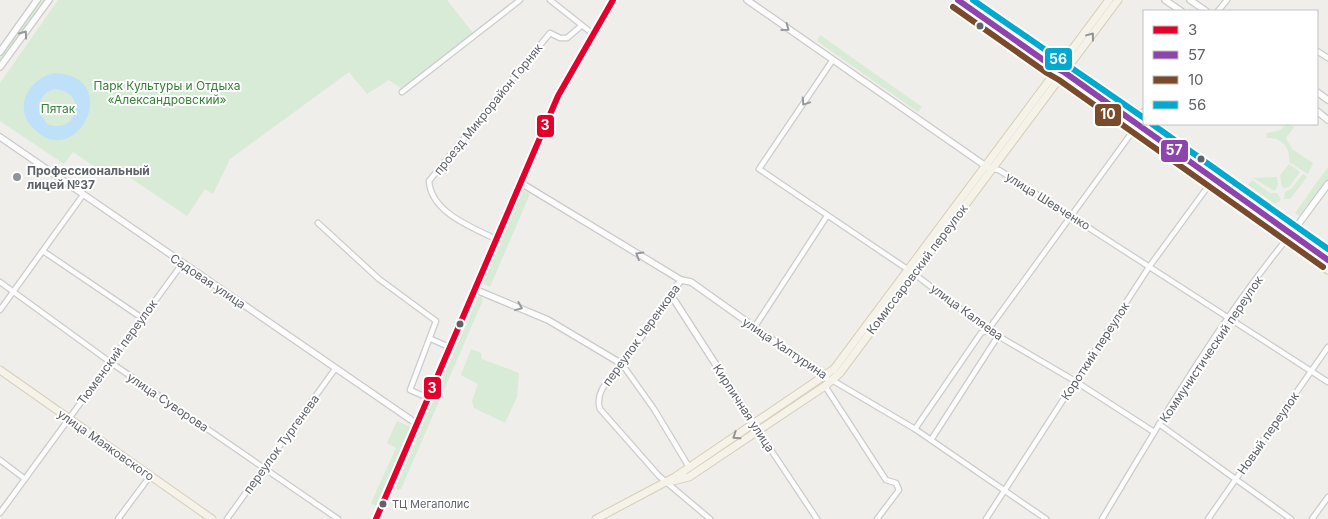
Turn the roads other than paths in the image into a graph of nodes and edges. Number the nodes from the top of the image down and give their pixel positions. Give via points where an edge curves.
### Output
1 (37, 0) edge
2 (48, 0) edge
3 (520, 0) edge
4 (550, 0) edge
5 (612, 0) edge
6 (747, 0) edge
7 (958, 0) edge
8 (1108, 0) edge
9 (1118, 0) edge
10 (1165, 0) edge
11 (1190, 0) edge
12 (1227, 0) edge
13 (1180, 10) edge
14 (1205, 10) edge
15 (1219, 10) edge
16 (581, 26) junction
17 (593, 34) junction
18 (0, 52) edge
19 (832, 61) junction
20 (0, 67) edge
21 (1058, 71) junction
22 (402, 92) dead end
23 (1143, 112) edge
24 (1318, 112) edge
25 (1328, 120) edge
26 (1136, 123) junction
27 (1133, 131) junction
28 (0, 137) edge
29 (989, 168) junction
30 (521, 183) junction
31 (1328, 184) edge
32 (1209, 185) junction
33 (84, 195) junction
34 (827, 216) junction
35 (1073, 216) junction
36 (318, 223) dead end
37 (1292, 234) junction
38 (496, 239) junction
39 (1286, 240) junction
40 (43, 251) junction
41 (1328, 260) edge
42 (182, 264) junction
43 (1150, 267) junction
44 (1328, 270) edge
45 (910, 271) junction
46 (681, 280) junction
47 (0, 282) edge
48 (474, 289) junction
49 (14, 292) junction
50 (671, 295) junction
51 (0, 310) edge
52 (142, 318) junction
53 (1229, 318) junction
54 (754, 328) junction
55 (988, 330) junction
56 (998, 336) junction
57 (431, 339) junction
58 (449, 346) junction
59 (1328, 347) edge
60 (110, 362) junction
61 (622, 364) junction
62 (335, 369) junction
63 (0, 370) edge
64 (1312, 371) junction
65 (824, 377) junction
66 (832, 380) junction
67 (1076, 381) junction
68 (1328, 382) edge
69 (825, 386) junction
70 (428, 398) junction
71 (68, 418) junction
72 (417, 424) junction
73 (1159, 424) junction
74 (756, 427) junction
75 (915, 430) junction
76 (1154, 432) junction
77 (931, 440) junction
78 (0, 460) edge
79 (264, 467) junction
80 (689, 467) junction
81 (150, 476) junction
82 (25, 479) junction
83 (1236, 479) junction
84 (666, 482) junction
85 (1004, 491) junction
86 (1328, 497) edge
87 (0, 513) edge
88 (118, 519) edge
89 (212, 519) edge
90 (227, 519) edge
91 (338, 519) edge
92 (376, 519) edge
93 (596, 519) edge
94 (710, 519) edge
95 (817, 519) edge
96 (877, 519) edge
97 (986, 519) edge
98 (1046, 519) edge
99 (1102, 519) edge
100 (1208, 519) edge
101 (1291, 519) edge
102 (1312, 519) edge

1 - 18 street
20 -> 2 street
3 - 22 street
4 - 16 street
5 - 17 main road
6 -> 19 street, улица Шевченко
7 - 21 main road
8 - 21 main road, Комиссаровский переулок
21 -> 9 main road, Комиссаровский переулок
10 - 13 street
11 - 14 street
12 - 15 street
16 - 17 street
16 - 38 street, проезд Микрорайон Горняк via 567,38 550,33 429,181 432,197 444,209
17 - 30 main road via 558,96
19 - 29 street, улица Шевченко
19 -> 34 street, улица Каляева via 759,169
21 - 26 main road
21 - 27 main road
21 - 29 main road, Комиссаровский переулок
23 - 26 street
24 - 25 street
26 - 37 main road
27 - 32 main road
27 - 35 street
28 - 33 street, Садовая улица
29 - 35 street, улица Шевченко via 999,170
29 - 45 main road, Комиссаровский переулок
30 - 38 main road
46 -> 30 street, улица Халтурина
31 - 37 street, Коммунистический переулок
32 - 39 main road
32 - 43 street, Короткий переулок
33 - 40 street
33 - 42 street, Садовая улица
34 - 45 street, улица Каляева
34 - 54 street
35 - 43 street, улица Шевченко
35 - 55 street
36 - 57 street via 380,279 436,321
37 - 39 street, Коммунистический переулок
37 - 41 main road
38 - 48 main road
39 - 44 main road
39 - 53 street, Коммунистический переулок
40 - 49 street
40 - 52 street
42 - 52 street, Тюменский переулок
42 - 62 street, Садовая улица
43 - 53 street, улица Шевченко
43 - 67 street, Короткий переулок
45 - 55 street, улица Каляева
45 - 65 main road, Комиссаровский переулок via 834,369
45 - 66 main road, Комиссаровский переулок
46 - 50 street, переулок Черенкова
46 - 54 street, улица Халтурина via 690,282
47 - 49 street, улица Суворова
48 - 58 main road
48 -> 61 street via 548,320
49 - 51 street
49 - 60 street, улица Суворова
50 - 61 street, переулок Черенкова
50 - 74 street, Кирпичная улица
52 - 60 street, Тюменский переулок
53 - 64 street, улица Шевченко
53 - 73 street, Коммунистический переулок
54 - 65 street, улица Халтурина
55 - 56 street, улица Каляева
55 - 75 street via 981,333
56 - 67 street, улица Каляева
56 - 77 street
57 - 58 street
57 - 70 street via 410,390
58 - 70 main road
59 - 64 street, Новый переулок
60 - 71 street, Тюменский переулок
60 - 79 street, улица Суворова
61 - 80 street
61 - 84 street, переулок Черенкова via 600,390 600,409
62 - 72 street, Садовая улица
62 - 79 street, переулок Тургенева
63 - 71 main road, улица Маяковского
64 - 68 street, улица Шевченко
64 - 83 street, Новый переулок
65 - 66 street, улица Халтурина
65 - 74 main road, Комиссаровский переулок
66 - 69 main road, Комиссаровский переулок
66 - 75 street, улица Халтурина
67 - 76 street, улица Каляева
67 - 85 street, Короткий переулок
69 - 74 main road, Комиссаровский переулок
69 - 96 street, улица Халтурина via 886,480 896,483 900,490
70 - 72 main road
71 - 81 main road, улица Маяковского
71 - 82 street, Тюменский переулок
72 - 92 main road
73 - 76 street, Коммунистический переулок
73 - 83 street
74 -> 80 main road, Комиссаровский переулок
74 - 84 main road, Комиссаровский переулок via 689,477
74 - 95 street, Кирпичная улица
75 - 77 street, улица Халтурина
76 - 99 street, Коммунистический переулок
77 - 85 street, улица Халтурина
78 - 82 street
79 - 90 street, переулок Тургенева
79 - 91 street, улица Суворова
80 - 84 main road, Комиссаровский переулок
81 - 88 street
81 - 89 main road, улица Маяковского
82 - 87 street, Тюменский переулок
83 - 100 street, Новый переулок
83 - 101 street
84 - 93 main road, Комиссаровский переулок
84 - 94 street, переулок Черенкова
85 - 97 street, Короткий переулок
85 - 98 street, улица Халтурина
86 - 102 street

